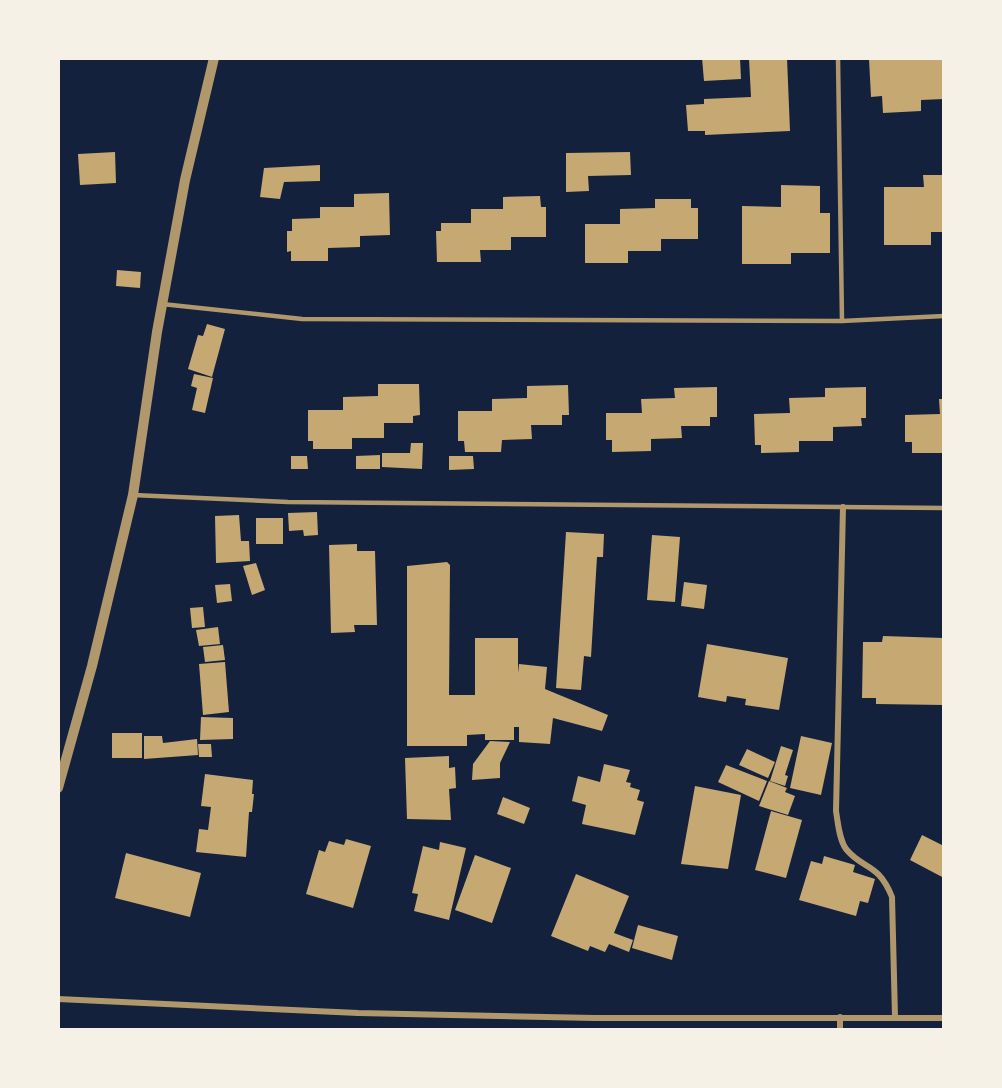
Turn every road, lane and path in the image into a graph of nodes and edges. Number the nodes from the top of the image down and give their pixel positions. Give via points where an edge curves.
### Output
1 (214, 58) edge
2 (838, 58) edge
3 (162, 304) junction
4 (944, 316) edge
5 (842, 321) junction
6 (133, 495) junction
7 (843, 507) junction
8 (944, 508) edge
9 (58, 788) edge
10 (58, 999) edge
11 (840, 1017) junction
12 (895, 1017) junction
13 (944, 1018) edge
14 (840, 1029) edge

1 - 3 street via 185,180
2 - 5 lane
3 - 5 lane via 302,320
3 - 6 street
4 - 5 lane
6 - 7 lane via 288,502
6 - 9 street
7 - 8 lane
7 - 12 street via 836,811 846,849 885,879 892,897
10 - 11 street via 358,1013 595,1018
11 - 12 street
11 - 14 street
12 - 13 street

